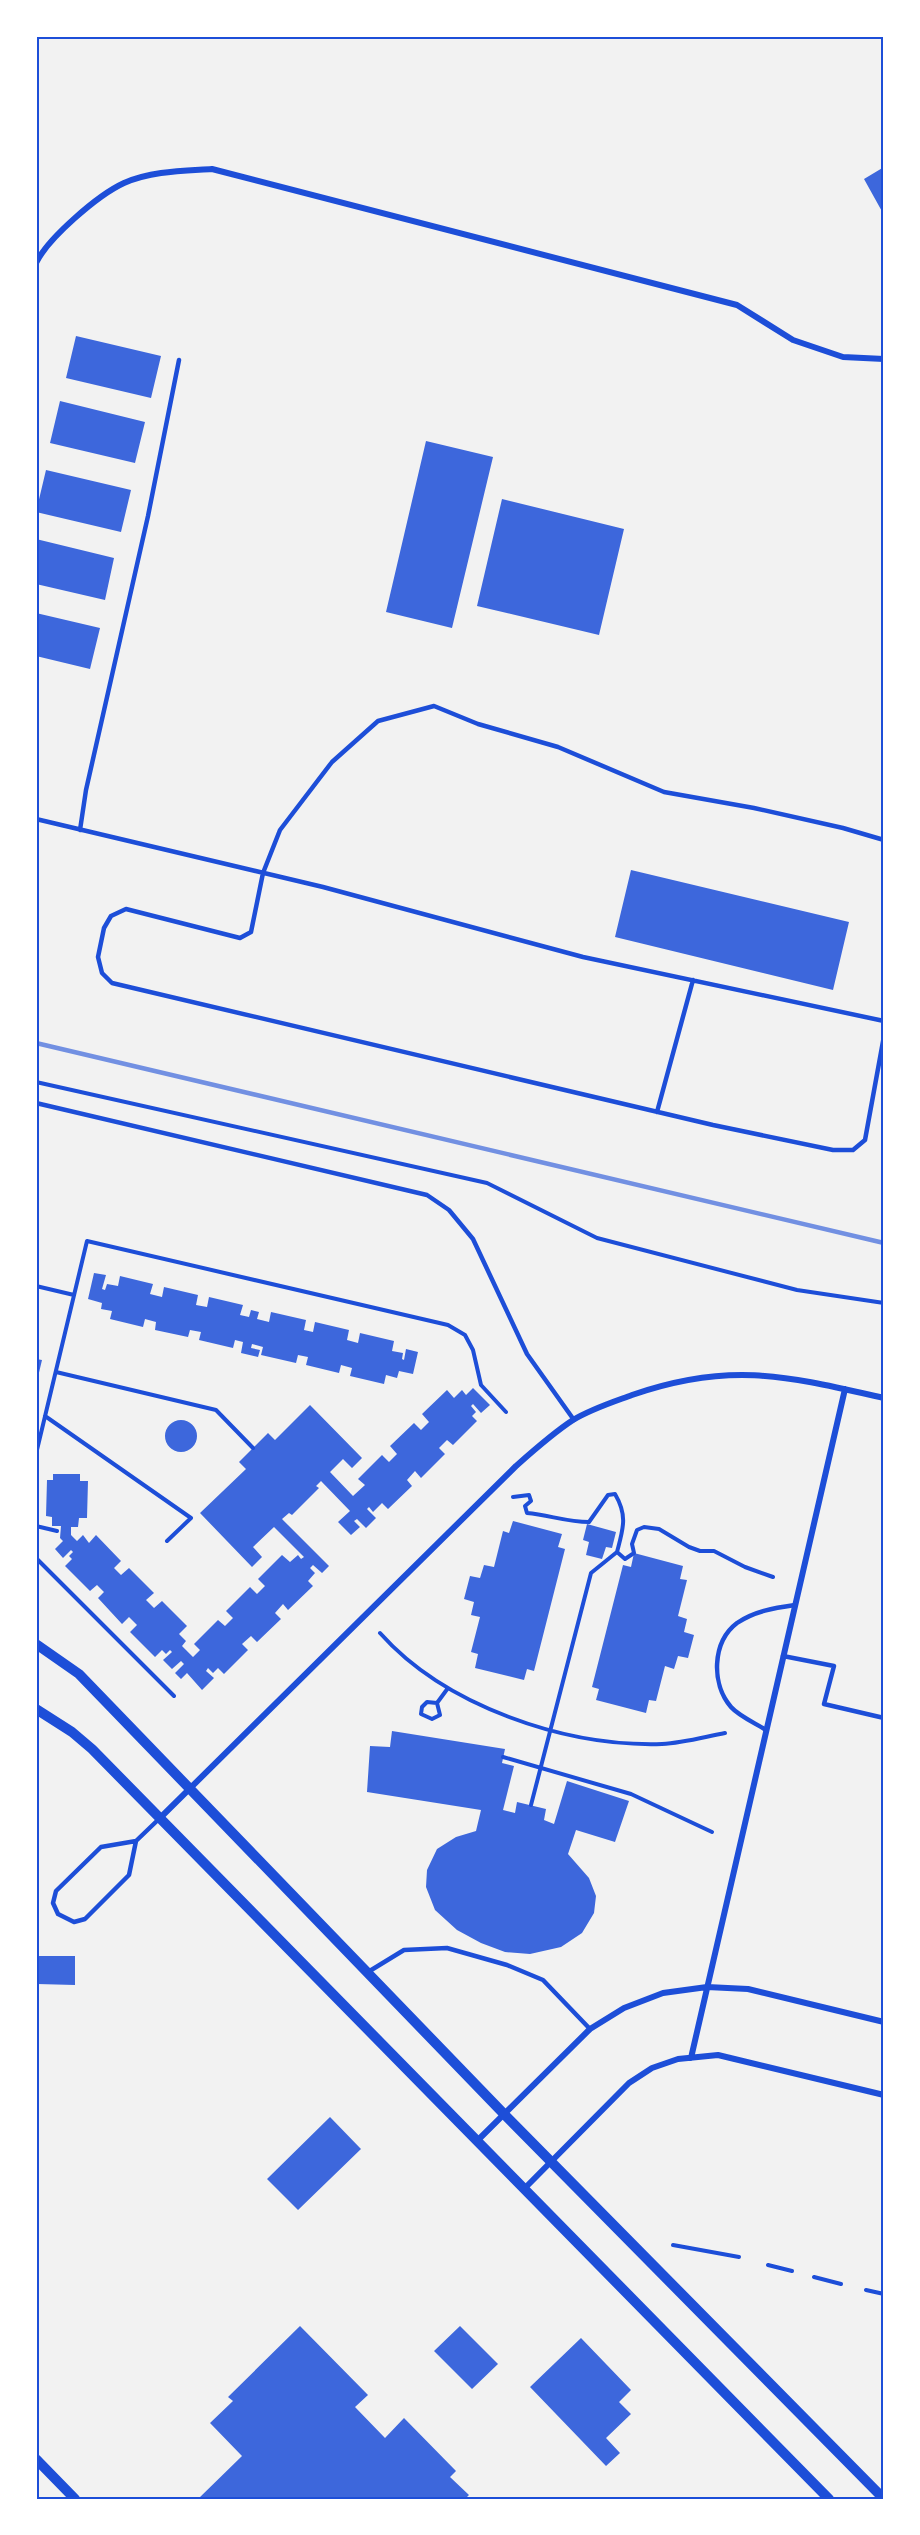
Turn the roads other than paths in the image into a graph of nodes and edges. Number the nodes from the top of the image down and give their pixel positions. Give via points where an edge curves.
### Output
1 (36, 263) edge
2 (884, 359) edge
3 (179, 360) dead end
4 (36, 819) edge
5 (80, 830) junction
6 (884, 840) edge
7 (263, 873) junction
8 (693, 980) junction
9 (884, 1021) edge
10 (884, 1036) edge
11 (36, 1103) edge
12 (657, 1112) junction
13 (845, 1389) junction
14 (884, 1398) edge
15 (574, 1420) junction
16 (795, 1605) junction
17 (36, 1644) edge
18 (783, 1656) junction
19 (36, 1709) edge
20 (884, 1718) edge
21 (766, 1730) junction
22 (191, 1787) junction
23 (160, 1818) junction
24 (136, 1841) junction
25 (368, 1972) junction
26 (707, 1987) junction
27 (884, 2022) edge
28 (590, 2029) junction
29 (691, 2058) junction
30 (884, 2095) edge
31 (504, 2114) junction
32 (477, 2142) junction
33 (552, 2160) junction
34 (524, 2189) junction
35 (36, 2459) edge
36 (71, 2498) edge
37 (829, 2499) edge
38 (884, 2499) edge

1 - 2 street via 42,250 78,215 124,183 162,172 212,169 737,305 794,340 843,357
3 - 5 lane
4 - 5 lane
5 - 7 lane
6 - 7 lane via 754,808 664,792 558,747 478,724 434,706 378,721 332,762 280,830
7 - 8 lane via 583,957
7 - 12 lane via 251,932 240,939 126,909 111,916 104,928 98,957 102,973 112,983
8 - 9 lane
8 - 12 lane
10 - 12 lane via 865,1140 853,1150 833,1150
11 - 15 lane via 427,1195 449,1210 473,1239 527,1354
13 - 14 street
13 - 15 street via 771,1375 696,1377 623,1398
13 - 16 street
15 - 22 street via 516,1466
16 - 18 street
16 - 21 lane via 762,1610 736,1624 718,1650 716,1681 731,1707
17 - 22 street via 79,1674
18 - 20 lane via 834,1666 824,1704
18 - 21 street
19 - 23 street via 92,1749
21 - 26 street
22 - 23 street
22 - 25 street
23 - 24 lane
23 - 32 street
24 - 24 lane via 101,1847 56,1891 53,1903 58,1914 74,1922 85,1919 129,1875
25 - 28 lane via 404,1950 447,1948 543,1980
25 - 31 street
26 - 27 street via 748,1989
26 - 28 street via 643,2000
26 - 29 street
28 - 31 street
29 - 30 street via 718,2055
29 - 33 street via 652,2068 629,2083
31 - 32 street
31 - 33 street
32 - 34 street
33 - 34 street
33 - 38 street
34 - 37 street
35 - 36 street

